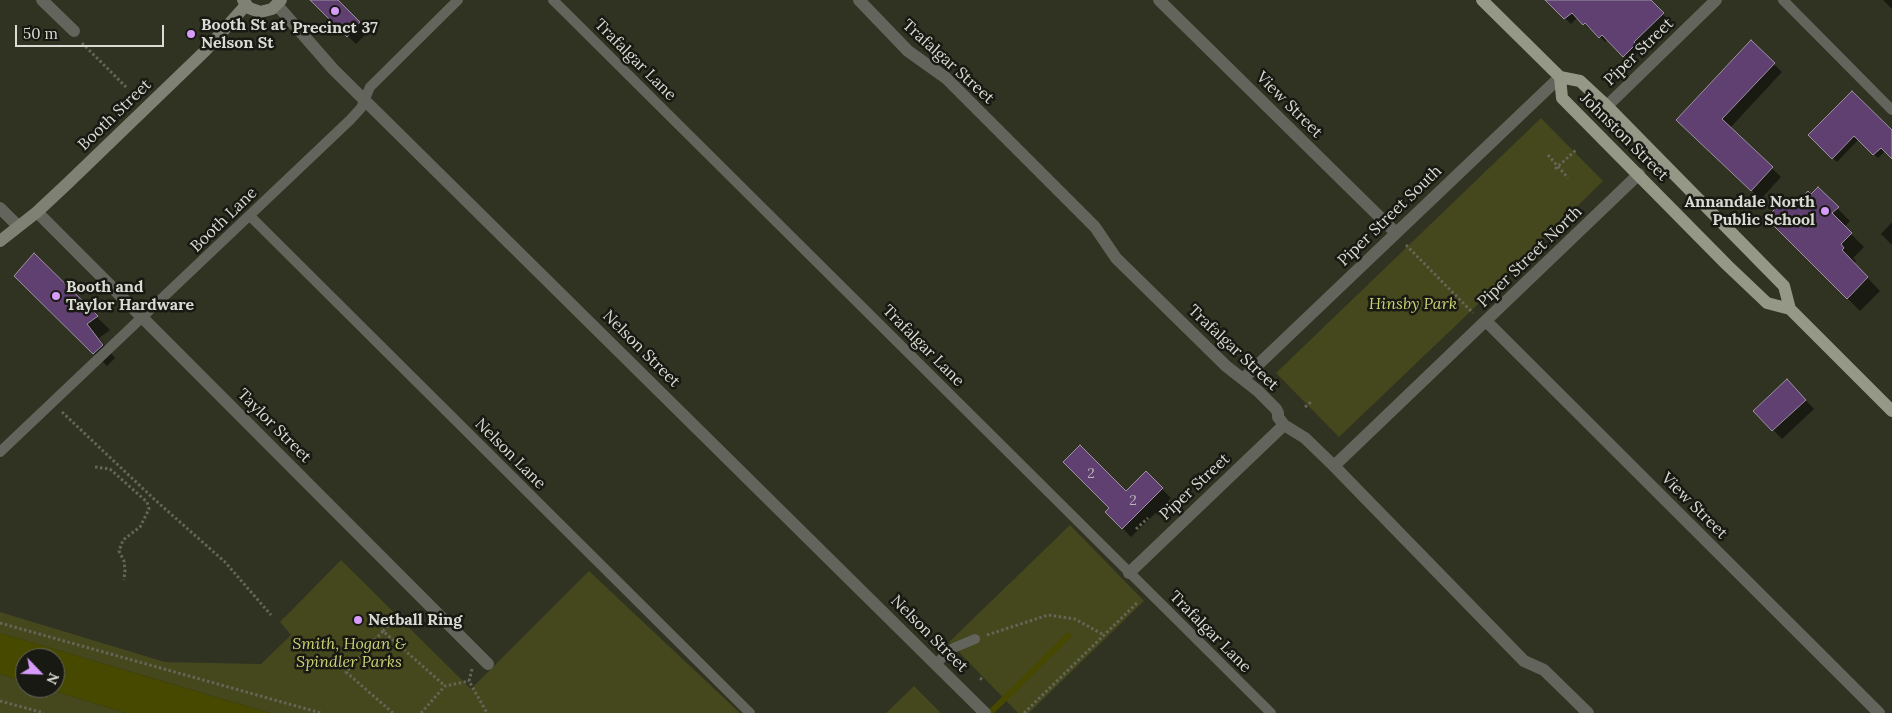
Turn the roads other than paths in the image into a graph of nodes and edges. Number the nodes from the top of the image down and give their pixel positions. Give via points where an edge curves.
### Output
1 (42, 0) edge
2 (458, 0) edge
3 (553, 0) edge
4 (859, 0) edge
5 (1159, 0) edge
6 (1482, 0) edge
7 (1716, 0) edge
8 (1782, 0) edge
9 (245, 3) edge
10 (279, 3) edge
11 (74, 30) road end
12 (1560, 77) junction
13 (364, 99) junction
14 (1606, 106) junction
15 (1892, 110) edge
16 (1639, 174) junction
17 (0, 208) edge
18 (36, 212) junction
19 (250, 216) junction
20 (18, 226) junction
21 (1396, 233) junction
22 (0, 241) edge
23 (1790, 310) junction
24 (143, 318) junction
25 (1486, 321) junction
26 (1243, 379) junction
27 (1892, 412) edge
28 (1284, 425) junction
29 (0, 452) edge
30 (1334, 466) junction
31 (1129, 572) junction
32 (974, 639) road end
33 (488, 664) dead end
34 (936, 664) junction
35 (750, 713) edge
36 (985, 713) edge
37 (1271, 713) edge
38 (1588, 713) edge
39 (1879, 713) edge

1 - 11 street
2 - 13 lane, Booth Lane via 370,87
3 - 31 lane, Trafalgar Lane
4 - 26 street, Trafalgar Street via 908,51 946,78 1095,227 1116,258
5 - 21 street, View Street
6 - 12 main road, Johnston Street
7 - 14 street, Piper Street
8 - 15 lane
9 - 10 main road via 254,11 266,12
9 - 18 main road, Booth Street via 205,50
10 - 13 street, Nelson Street via 333,69
12 - 14 main road, Johnston Street via 1580,81
12 - 16 main road, Johnston Street via 1562,98
12 - 21 street, Piper Street South
13 - 19 lane, Booth Lane via 350,120
13 - 34 street, Nelson Street
14 - 23 main road, Johnston Street via 1784,286
16 - 23 main road, Johnston Street via 1767,303
16 - 25 street, Piper Street North
17 - 20 street
18 - 20 main road, Booth Street
18 - 24 street, Taylor Street
19 - 24 lane, Booth Lane
19 - 35 lane, Nelson Lane
20 - 22 main road, Booth Street
21 - 26 street, Piper Street South
23 - 27 main road, Johnston Street
24 - 29 lane, Booth Lane
24 - 33 street, Taylor Street
25 - 30 street, Piper Street North
25 - 39 street, View Street
26 - 28 street, Trafalgar Street via 1276,409
28 - 30 street, Trafalgar Street via 1305,438
28 - 31 street, Piper Street
30 - 38 street, Trafalgar Street via 1524,661 1544,670
31 - 37 lane, Trafalgar Lane
32 - 34 lane via 951,649
34 - 36 street, Nelson Street

